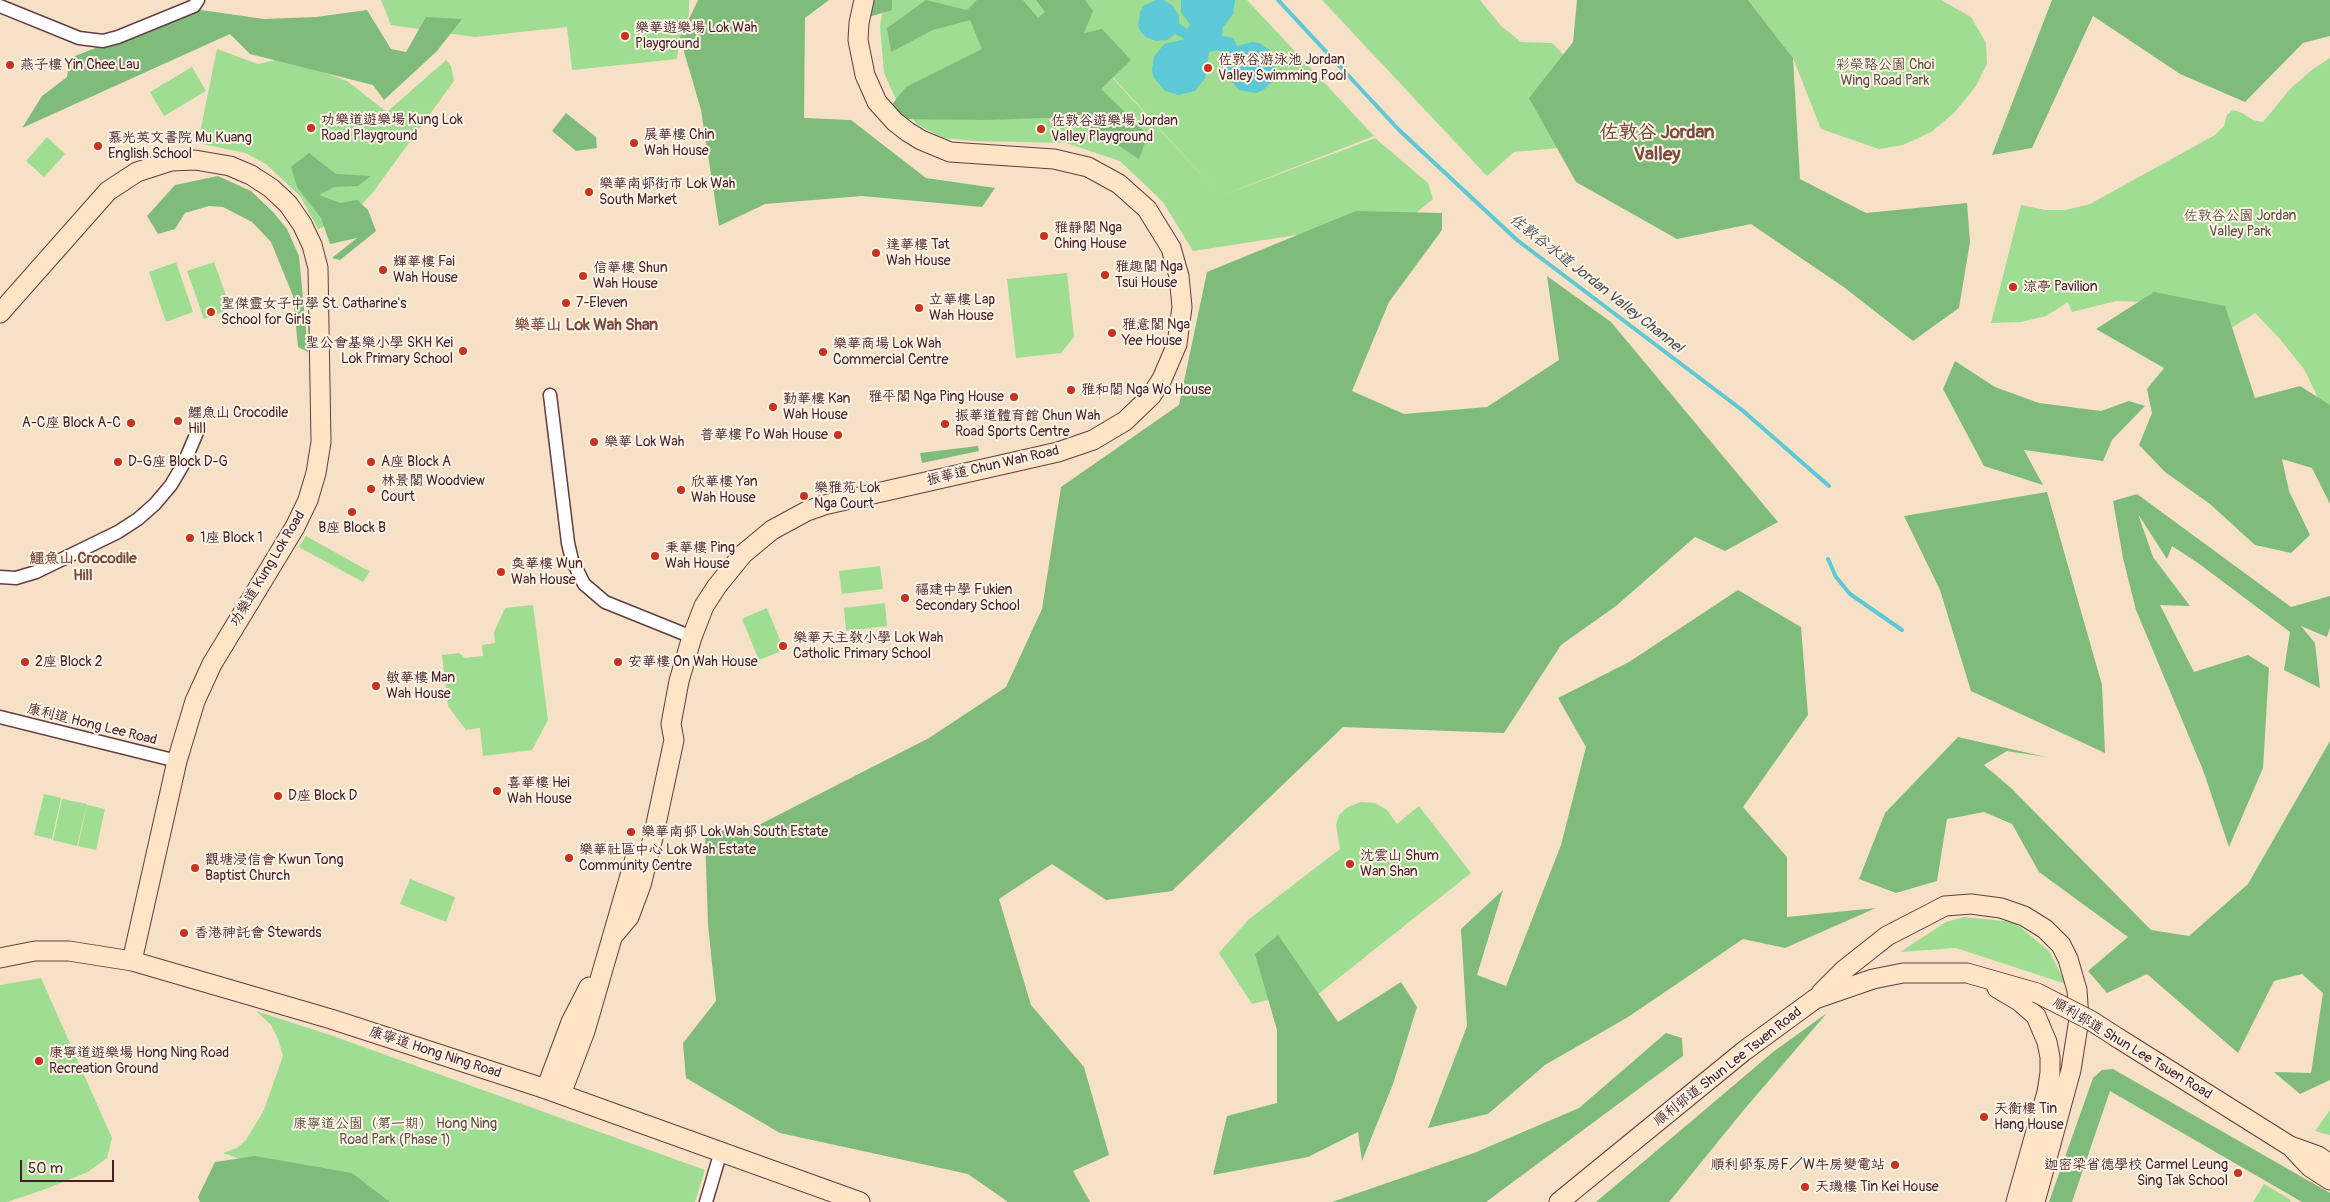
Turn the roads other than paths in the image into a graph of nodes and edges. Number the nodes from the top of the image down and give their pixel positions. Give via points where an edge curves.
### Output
1 (198, 0) edge
2 (864, 0) edge
3 (0, 6) edge
4 (0, 313) edge
5 (550, 395) dead end
6 (198, 430) dead end
7 (0, 577) edge
8 (692, 638) junction
9 (0, 717) edge
10 (177, 761) junction
11 (0, 958) edge
12 (132, 961) junction
13 (1989, 978) junction
14 (1815, 999) junction
15 (553, 1092) junction
16 (2290, 1146) junction
17 (721, 1151) junction
18 (2330, 1164) edge
19 (2330, 1180) edge
20 (706, 1202) edge
21 (860, 1202) edge
22 (1559, 1202) edge
23 (2016, 1202) edge
24 (2035, 1202) edge

1 - 3 street via 194,6 103,41 79,38
2 - 8 main road, 振華道 Chun Wah Road via 858,40 864,75 877,102 908,132 950,152 1054,159 1088,167 1119,184 1146,209 1167,241 1179,276 1182,306 1177,344 1151,396 1125,421 1093,440 1058,452 842,500 807,511 772,530 743,554 717,586 704,606
4 - 10 main road, 功樂道 Kung Lok Road via 108,191 137,172 165,162 206,161 251,175 288,204 312,245 319,280 321,442 316,473 295,527 206,675
5 - 8 street via 568,543 581,578 604,602
6 - 7 street via 171,485 138,519 36,572 16,578
8 - 15 main road, 振華道 Chun Wah Road via 679,681 671,724 674,740 654,838 640,885 629,917 613,936 585,1031
9 - 10 street, 康利道 Hong Lee Road
10 - 12 main road, 功樂道 Kung Lok Road
11 - 12 main road, 康寧道 Hong Ning Road via 35,951 68,951
12 - 15 main road, 康寧道 Hong Ning Road via 315,1014
13 - 14 main road, 順利邨道 Shun Lee Tsuen Road via 1967,973 1902,972 1873,978
13 - 16 main road, 順利邨道 Shun Lee Tsuen Road, bridge via 2037,993 2090,1020
13 - 23 main road via 1997,988 2036,1016 2048,1042 2050,1057 2047,1092
14 - 22 main road, 順利邨道 Shun Lee Tsuen Road via 1744,1051
14 - 24 main road via 1844,970 1887,936 1944,906 1971,904 2001,908 2024,916 2045,929 2068,959 2078,990 2079,1019 2076,1045
15 - 17 main road, 康寧道 Hong Ning Road
16 - 18 main road, 順利邨道 Shun Lee Tsuen Road
16 - 19 main road, 順利邨道 Shun Lee Tsuen Road via 2310,1167
17 - 20 street
17 - 21 main road, 康寧道 Hong Ning Road

